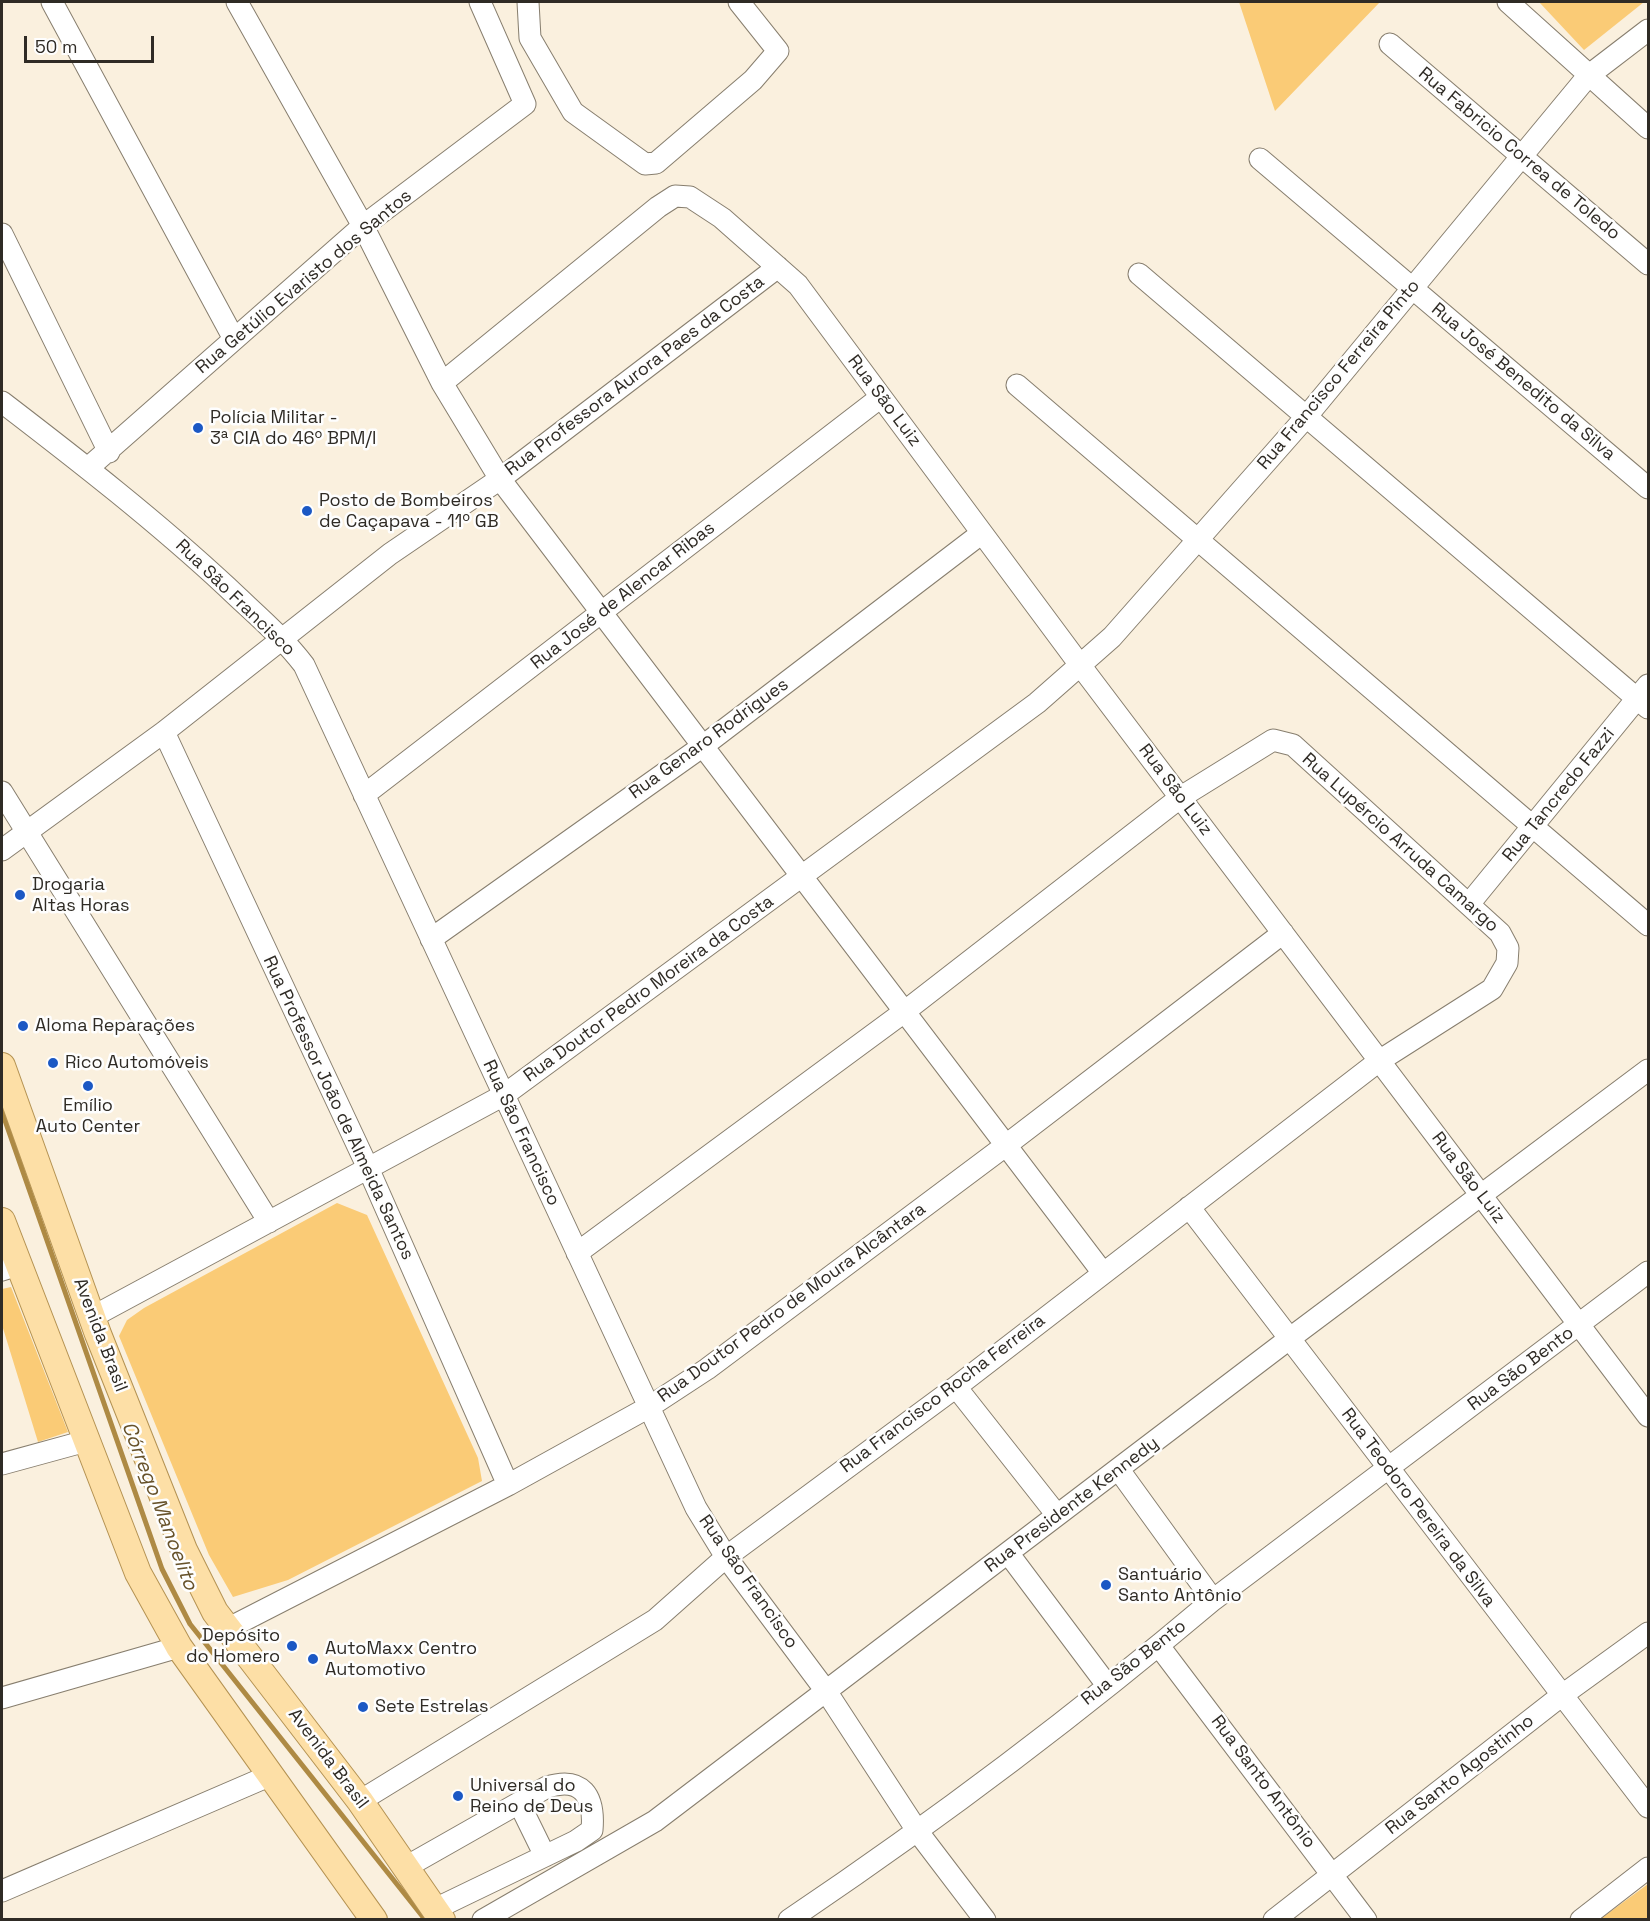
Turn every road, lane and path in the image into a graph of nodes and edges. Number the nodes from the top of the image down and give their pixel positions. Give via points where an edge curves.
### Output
1 (52, 2) edge
2 (237, 2) edge
3 (480, 2) edge
4 (528, 2) edge
5 (740, 2) edge
6 (1508, 2) edge
7 (1648, 30) edge
8 (1390, 44) dead end
9 (1588, 76) junction
10 (1648, 128) edge
11 (1522, 156) junction
12 (1260, 159) dead end
13 (363, 226) junction
14 (2, 234) edge
15 (1648, 264) edge
16 (778, 267) junction
17 (1139, 274) dead end
18 (1412, 288) junction
19 (234, 339) junction
20 (442, 383) junction
21 (1017, 385) dead end
22 (881, 397) junction
23 (2, 402) edge
24 (1306, 417) junction
25 (109, 452) junction
26 (88, 468) junction
27 (500, 479) junction
28 (1648, 488) edge
29 (982, 533) junction
30 (1198, 539) junction
31 (601, 613) junction
32 (284, 639) junction
33 (1080, 665) junction
34 (1645, 697) edge
35 (164, 732) junction
36 (703, 746) junction
37 (2, 792) edge
38 (364, 795) junction
39 (1181, 797) junction
40 (1534, 826) junction
41 (26, 832) junction
42 (2, 850) edge
43 (803, 877) junction
44 (1469, 904) junction
45 (1648, 925) edge
46 (1283, 933) junction
47 (431, 939) junction
48 (1506, 963) joint
49 (904, 1012) junction
50 (1379, 1060) junction
51 (2, 1066) edge
52 (1648, 1070) edge
53 (504, 1095) junction
54 (1005, 1146) junction
55 (368, 1168) junction
56 (1481, 1195) junction
57 (1189, 1207) junction
58 (2, 1221) edge
59 (269, 1222) junction
60 (577, 1252) junction
61 (10, 1268) edge
62 (1648, 1272) edge
63 (1103, 1273) junction
64 (92, 1317) junction
65 (1579, 1325) junction
66 (1289, 1339) junction
67 (956, 1386) junction
68 (649, 1407) junction
69 (1648, 1416) edge
70 (86, 1441) junction
71 (2, 1464) edge
72 (1389, 1468) junction
73 (1119, 1470) junction
74 (508, 1485) junction
75 (1057, 1515) junction
76 (1008, 1553) junction
77 (726, 1557) junction
78 (1213, 1600) junction
79 (229, 1628) junction
80 (1648, 1633) edge
81 (1159, 1646) junction
82 (179, 1647) junction
83 (1107, 1685) junction
84 (826, 1691) junction
85 (1561, 1696) junction
86 (2, 1698) edge
87 (271, 1775) junction
88 (360, 1801) junction
89 (519, 1803) junction
90 (1648, 1808) edge
91 (918, 1832) junction
92 (545, 1856) junction
93 (406, 1867) junction
94 (1648, 1868) edge
95 (1334, 1874) junction
96 (2, 1891) edge
97 (439, 1914) edge
98 (374, 1920) edge
99 (483, 1920) edge
100 (789, 1920) edge
101 (985, 1920) edge
102 (1274, 1920) edge
103 (1366, 1920) edge
104 (1581, 1920) edge

1 - 19 street
2 - 13 street
3 - 13 street, Rua Getúlio Evaristo dos Santos via 525,104
4 - 5 street via 530,38 573,112 645,164 656,163 682,141 753,80 777,51
6 - 9 street
7 - 9 street, Rua Francisco Ferreira Pinto
8 - 11 street, Rua Fabricio Correa de Toledo
9 - 10 street
9 - 11 street, Rua Francisco Ferreira Pinto
11 - 15 street, Rua Fabricio Correa de Toledo
11 - 18 street, Rua Francisco Ferreira Pinto
12 - 18 street, Rua José Benedito da Silva
13 - 19 street, Rua Getúlio Evaristo dos Santos
13 - 20 street
14 - 25 street
16 - 20 street, Rua São Luiz via 722,218 690,197 675,196
16 - 22 street, Rua São Luiz via 798,285
16 - 27 street, Rua Professora Aurora Paes da Costa
17 - 24 street
18 - 24 street, Rua Francisco Ferreira Pinto
18 - 28 street, Rua José Benedito da Silva
19 - 25 street, Rua Getúlio Evaristo dos Santos
20 - 27 street
21 - 30 street
22 - 29 street, Rua São Luiz
22 - 31 street, Rua José de Alencar Ribas
23 - 26 street, Rua São Francisco
24 - 30 street, Rua Francisco Ferreira Pinto
24 - 34 street
25 - 26 street, Rua Getúlio Evaristo dos Santos
26 - 32 street, Rua São Francisco via 187,550
27 - 31 street
27 - 32 street, Rua Professora Aurora Paes da Costa via 390,554
29 - 33 street, Rua São Luiz
29 - 36 street, Rua Genaro Rodrigues
30 - 33 street, Rua Francisco Ferreira Pinto via 1112,637
30 - 40 street
31 - 36 street
31 - 38 street, Rua José de Alencar Ribas
32 - 35 street, Rua Professora Aurora Paes da Costa
32 - 38 street, Rua São Francisco via 304,665
33 - 39 street, Rua São Luiz
33 - 43 street, Rua Doutor Pedro Moreira da Costa via 1037,703
34 - 40 street, Rua Tancredo Fazzi
35 - 41 street, Rua Professora Aurora Paes da Costa
35 - 55 street, Rua Professor João de Almeida Santos
36 - 43 street
36 - 47 street, Rua Genaro Rodrigues
37 - 41 street
38 - 47 street, Rua São Francisco
39 - 44 street, Rua Lupércio Arruda Camargo via 1273,740 1293,745
39 - 46 street, Rua São Luiz
39 - 49 street
40 - 44 street, Rua Tancredo Fazzi
40 - 45 street
41 - 42 street, Rua Professora Aurora Paes da Costa
41 - 59 street
43 - 49 street
43 - 53 street, Rua Doutor Pedro Moreira da Costa
44 - 48 street, Rua Lupércio Arruda Camargo via 1500,933 1508,948
46 - 50 street, Rua São Luiz
46 - 54 street, Rua Doutor Pedro de Moura Alcântara
47 - 53 street, Rua São Francisco
48 - 50 street, Rua Francisco Rocha Ferreira via 1492,988
49 - 54 street
49 - 60 street
50 - 56 street, Rua São Luiz
50 - 57 street, Rua Francisco Rocha Ferreira
51 - 64 main road, Avenida Brasil
52 - 56 street, Rua Presidente Kennedy
53 - 55 street, Rua Doutor Pedro Moreira da Costa
53 - 60 street, Rua São Francisco
54 - 63 street
54 - 68 street, Rua Doutor Pedro de Moura Alcântara via 707,1369
55 - 59 street, Rua Doutor Pedro Moreira da Costa
55 - 74 street, Rua Professor João de Almeida Santos
56 - 65 street, Rua São Luiz
56 - 66 street, Rua Presidente Kennedy
57 - 63 street, Rua Francisco Rocha Ferreira
57 - 66 street, Rua Teodoro Pereira da Silva
58 - 61 main road
59 - 64 street, Rua Doutor Pedro Moreira da Costa
60 - 68 street, Rua São Francisco
61 - 70 main road
62 - 65 street, Rua São Bento
63 - 67 street, Rua Francisco Rocha Ferreira
64 - 79 main road, Avenida Brasil via 183,1551 215,1612
65 - 69 street, Rua São Luiz
65 - 72 street, Rua São Bento
66 - 72 street, Rua Teodoro Pereira da Silva
66 - 73 street, Rua Presidente Kennedy
67 - 75 street
67 - 77 street, Rua Francisco Rocha Ferreira
68 - 74 street, Rua Doutor Pedro de Moura Alcântara
68 - 77 street, Rua São Francisco via 696,1508
70 - 71 street
70 - 82 main road via 138,1573
72 - 78 street, Rua São Bento
72 - 85 street, Rua Teodoro Pereira da Silva
73 - 75 street, Rua Presidente Kennedy
73 - 78 street
74 - 79 street, Rua Doutor Pedro de Moura Alcântara
75 - 76 street, Rua Presidente Kennedy
76 - 83 street
76 - 84 street, Rua Presidente Kennedy
77 - 84 street, Rua São Francisco
77 - 88 street, Rua Francisco Rocha Ferreira via 655,1620
78 - 81 street, Rua São Bento
79 - 88 main road, Avenida Brasil
80 - 85 street, Rua Santo Agostinho
81 - 83 street, Rua São Bento
81 - 95 street, Rua Santo Antônio
82 - 86 street
82 - 87 main road
83 - 91 street, Rua São Bento
84 - 91 street, Rua São Francisco
84 - 99 street, Rua Presidente Kennedy via 655,1821
85 - 90 street, Rua Teodoro Pereira da Silva
85 - 95 street, Rua Santo Agostinho
87 - 96 street
87 - 98 main road
88 - 93 main road, Avenida Brasil
89 - 92 street
89 - 92 street via 564,1782 585,1792 591,1808 592,1830
89 - 93 street
91 - 100 street, Rua São Bento
91 - 101 street, Rua São Francisco
92 - 97 street
93 - 97 main road, Avenida Brasil
94 - 104 street
95 - 102 street, Rua Santo Agostinho
95 - 103 street, Rua Santo Antônio

